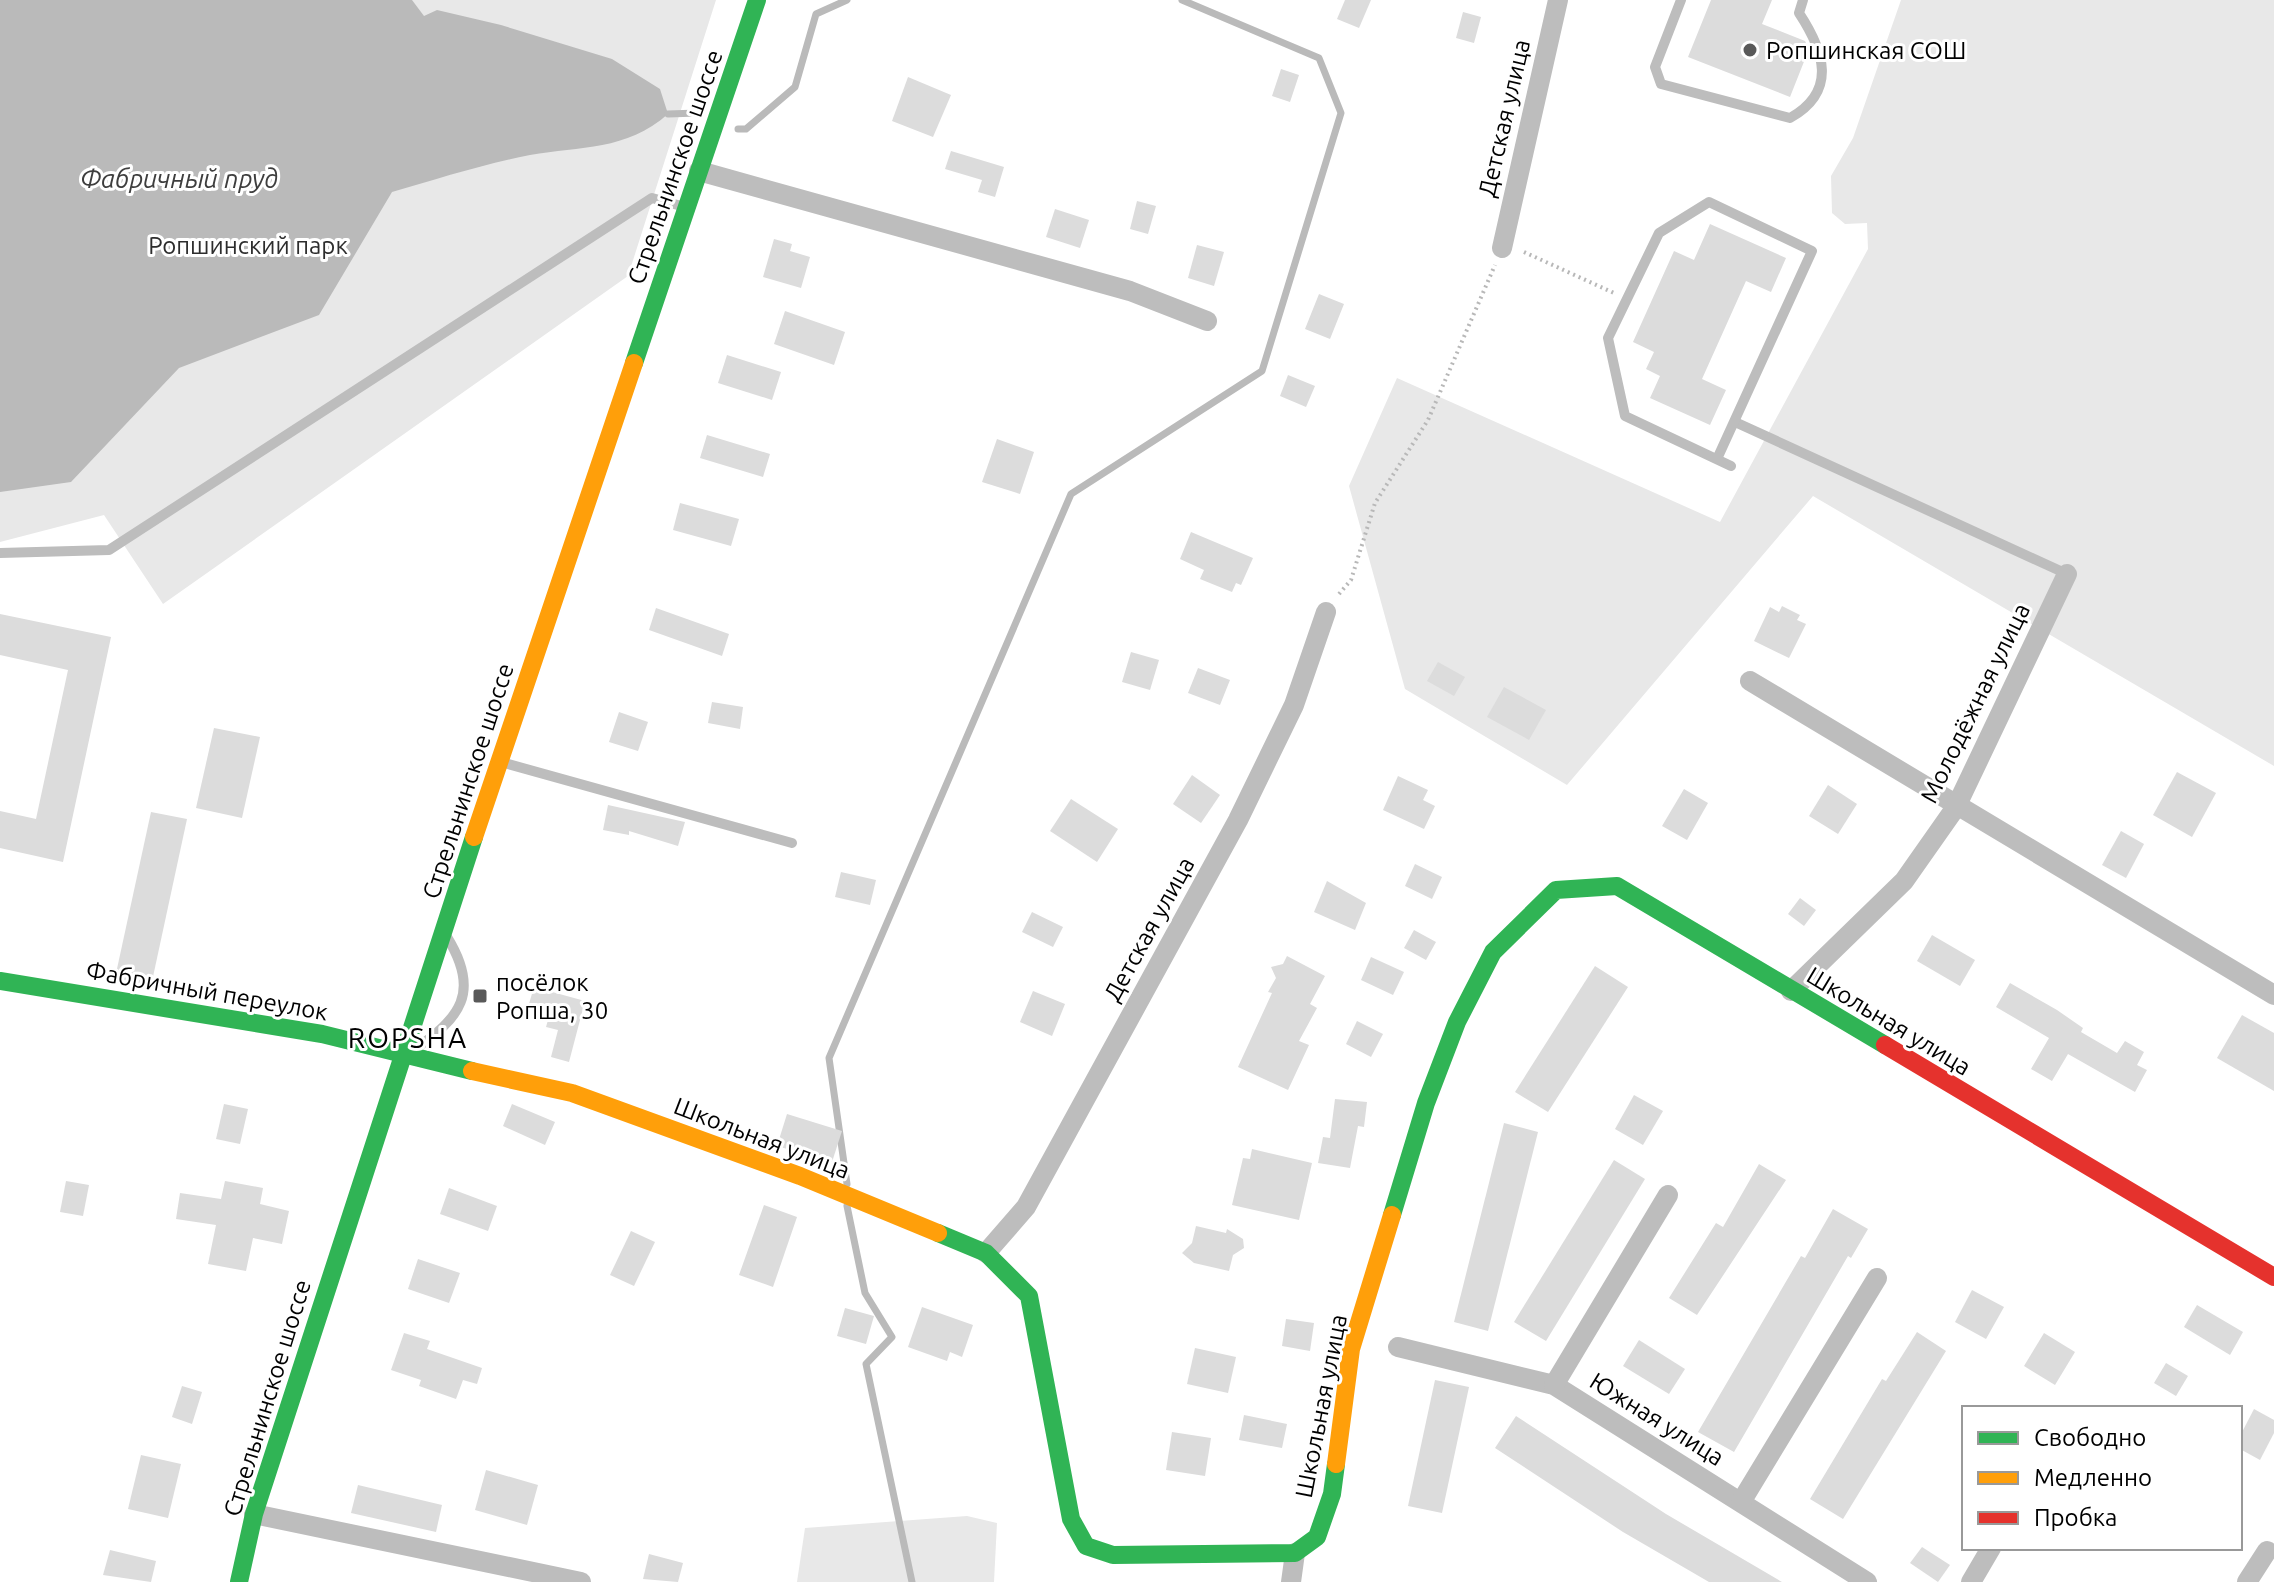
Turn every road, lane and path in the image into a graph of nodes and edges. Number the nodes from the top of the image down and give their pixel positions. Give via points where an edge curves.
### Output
1 (757, 0) edge
2 (1558, 0) edge
3 (1681, 0) edge
4 (1803, 0) edge
5 (699, 171) junction
6 (687, 207) junction
7 (1503, 245) junction
8 (1628, 299) junction
9 (1207, 321) dead end
10 (1735, 422) junction
11 (1717, 459) junction
12 (1731, 466) dead end
13 (0, 553) edge
14 (2067, 574) joint
15 (1326, 612) joint
16 (1750, 681) dead end
17 (499, 761) junction
18 (1956, 807) junction
19 (792, 843) dead end
20 (444, 932) junction
21 (0, 981) edge
22 (1791, 991) junction
23 (2274, 995) edge
24 (404, 1056) junction
25 (1668, 1195) dead end
26 (986, 1253) junction
27 (2274, 1277) edge
28 (1877, 1278) dead end
29 (1398, 1347) dead end
30 (1554, 1385) junction
31 (1741, 1502) junction
32 (254, 1514) junction
33 (1990, 1550) edge
34 (2267, 1551) dead end
35 (1295, 1553) junction
36 (239, 1582) edge
37 (581, 1582) edge
38 (1290, 1582) edge
39 (1867, 1582) edge
40 (1971, 1582) edge
41 (2247, 1582) edge

1 - 5 street, Стрельнинское шоссе
2 - 7 street, Детская улица
3 - 4 lane via 1655,67 1661,84 1790,118 1807,109 1824,68 1821,51 1799,13
5 - 6 street, Стрельнинское шоссе
5 - 9 street via 1130,291
6 - 13 lane via 652,198 109,550
6 - 17 street, Стрельнинское шоссе
7 - 8 path
7 - 15 path via 1428,420 1375,503 1351,580
8 - 10 lane via 1659,233 1709,202 1812,251
8 - 11 lane via 1608,338 1625,416
10 - 11 lane
10 - 14 lane
11 - 12 lane
14 - 18 street, Молодёжная улица
15 - 26 street, Детская улица via 1294,705 1238,820 1026,1207
16 - 18 street
17 - 19 lane
17 - 20 street, Стрельнинское шоссе
18 - 22 street, Молодёжная улица via 1904,881
18 - 23 street
20 - 24 street, Стрельнинское шоссе
20 - 24 lane via 466,978 463,995 447,1025
21 - 24 street, Фабричный переулок via 322,1034
22 - 27 street, Школьная улица
22 - 35 street, Школьная улица via 1617,886 1556,890 1493,952 1457,1022 1426,1103 1351,1349 1332,1494 1317,1537
24 - 26 street, Школьная улица via 572,1093 800,1176
24 - 32 street, Стрельнинское шоссе
25 - 30 street
26 - 35 street, Школьная улица via 1029,1296 1071,1519 1086,1546 1113,1555
28 - 31 street
29 - 30 street, Южная улица
30 - 31 street, Южная улица
31 - 39 street, Южная улица
32 - 36 street, Стрельнинское шоссе
32 - 37 street
33 - 40 street
34 - 41 street
35 - 38 street

